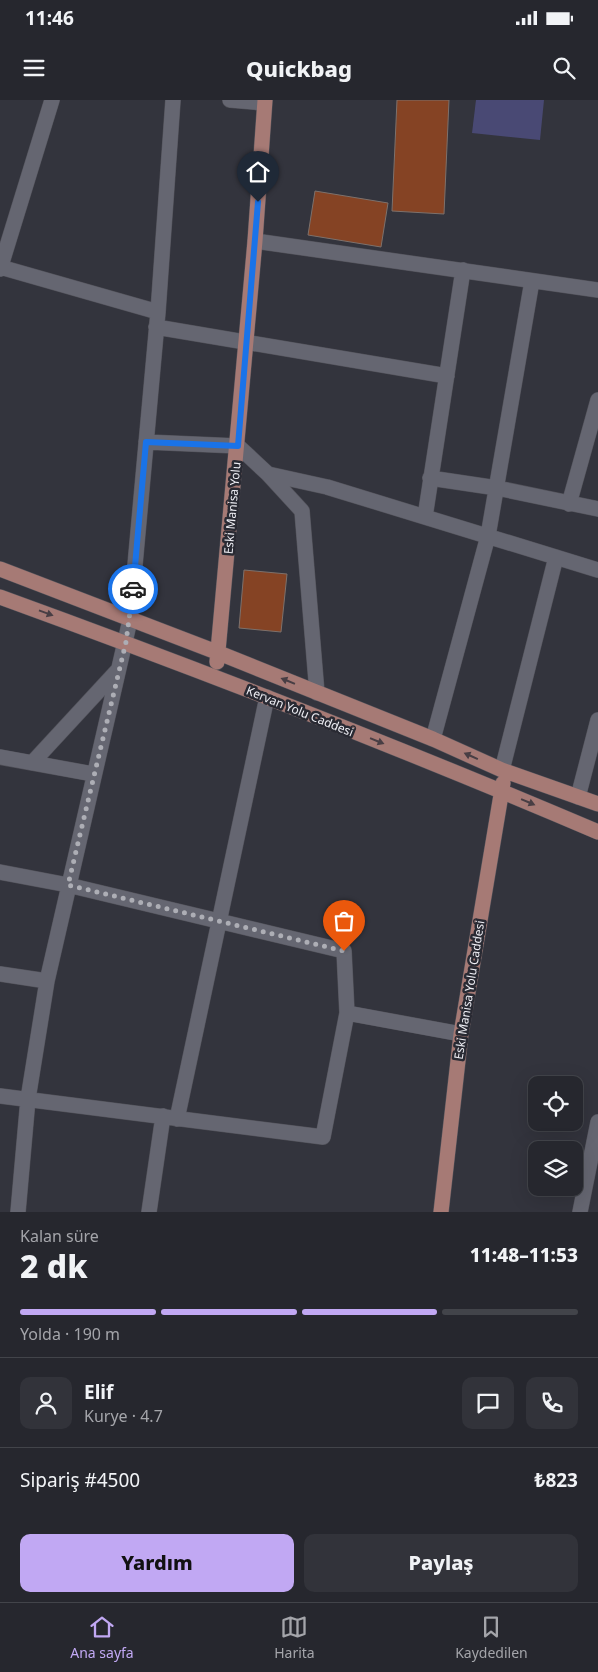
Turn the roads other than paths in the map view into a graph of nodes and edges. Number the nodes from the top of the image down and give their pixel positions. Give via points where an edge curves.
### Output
1 (52, 100) edge
2 (172, 100) edge
3 (230, 100) edge
4 (264, 102) edge
5 (255, 241) junction
6 (0, 268) edge
7 (463, 270) junction
8 (532, 282) junction
9 (598, 290) edge
10 (157, 320) junction
11 (246, 344) junction
12 (447, 376) junction
13 (598, 400) edge
14 (146, 442) junction
15 (238, 446) junction
16 (268, 474) junction
17 (430, 478) junction
18 (497, 488) junction
19 (569, 504) junction
20 (598, 509) edge
21 (425, 517) junction
22 (488, 536) junction
23 (556, 557) junction
24 (0, 569) edge
25 (598, 570) edge
26 (0, 596) edge
27 (130, 620) junction
28 (126, 642) junction
29 (219, 653) junction
30 (118, 670) junction
31 (214, 676) junction
32 (317, 693) junction
33 (267, 698) junction
34 (598, 720) edge
35 (433, 739) junction
36 (0, 757) edge
37 (32, 763) junction
38 (502, 770) junction
39 (93, 774) junction
40 (502, 791) junction
41 (578, 797) junction
42 (598, 804) edge
43 (598, 832) edge
44 (0, 872) edge
45 (68, 885) junction
46 (219, 921) junction
47 (0, 974) edge
48 (47, 981) junction
49 (347, 1013) junction
50 (461, 1034) junction
51 (0, 1096) edge
52 (28, 1099) junction
53 (170, 1117) junction
54 (598, 1122) edge
55 (18, 1212) edge
56 (149, 1212) edge
57 (440, 1212) edge
58 (580, 1212) edge

1 - 6 street
2 - 10 street
3 - 4 street
4 - 5 main road, Eski Manisa Yolu
5 - 7 street
5 - 11 main road, Eski Manisa Yolu
6 - 10 street
7 - 8 street
7 - 12 street
8 - 9 street
8 - 18 street
10 - 11 street
10 - 14 street
11 - 12 street
11 - 15 main road, Eski Manisa Yolu
12 - 17 street
13 - 19 street
14 - 15 street
14 - 27 street
15 - 16 street
15 - 29 main road, Eski Manisa Yolu
16 - 21 street via 327,487
16 - 32 street via 302,511
17 - 18 street
17 - 21 street
18 - 19 street
18 - 22 street
19 - 20 street
21 - 22 street
22 - 23 street
22 - 35 street
23 - 25 street
23 - 38 street
24 - 27 main road, Kervan Yolu Caddesi
26 -> 28 main road, Kervan Yolu Caddesi
27 - 28 street
27 - 29 main road, Kervan Yolu Caddesi
28 - 30 street
28 - 31 main road, Kervan Yolu Caddesi
29 - 31 main road, Eski Manisa Yolu
32 -> 29 main road, Kervan Yolu Caddesi
30 - 37 street
30 - 39 street
31 - 33 main road, Kervan Yolu Caddesi
32 - 35 main road, Kervan Yolu Caddesi
33 -> 40 main road, Kervan Yolu Caddesi
33 - 46 street
34 - 41 street
38 -> 35 main road, Kervan Yolu Caddesi
36 - 37 street
37 - 39 street
38 - 40 main road, Eski Manisa Yolu Caddesi
38 - 41 main road, Kervan Yolu Caddesi
39 - 45 street
40 -> 43 main road, Kervan Yolu Caddesi
40 - 50 main road, Eski Manisa Yolu Caddesi
41 - 42 main road, Kervan Yolu Caddesi
44 - 45 street
45 - 46 street
45 - 48 street
46 - 49 street via 344,951
46 - 53 street
47 - 48 street
48 - 52 street
49 - 50 street
49 - 53 street via 323,1137
50 - 57 main road, Eski Manisa Yolu Caddesi
51 - 52 street
52 - 53 street
52 - 55 street
53 - 56 street
54 - 58 street

